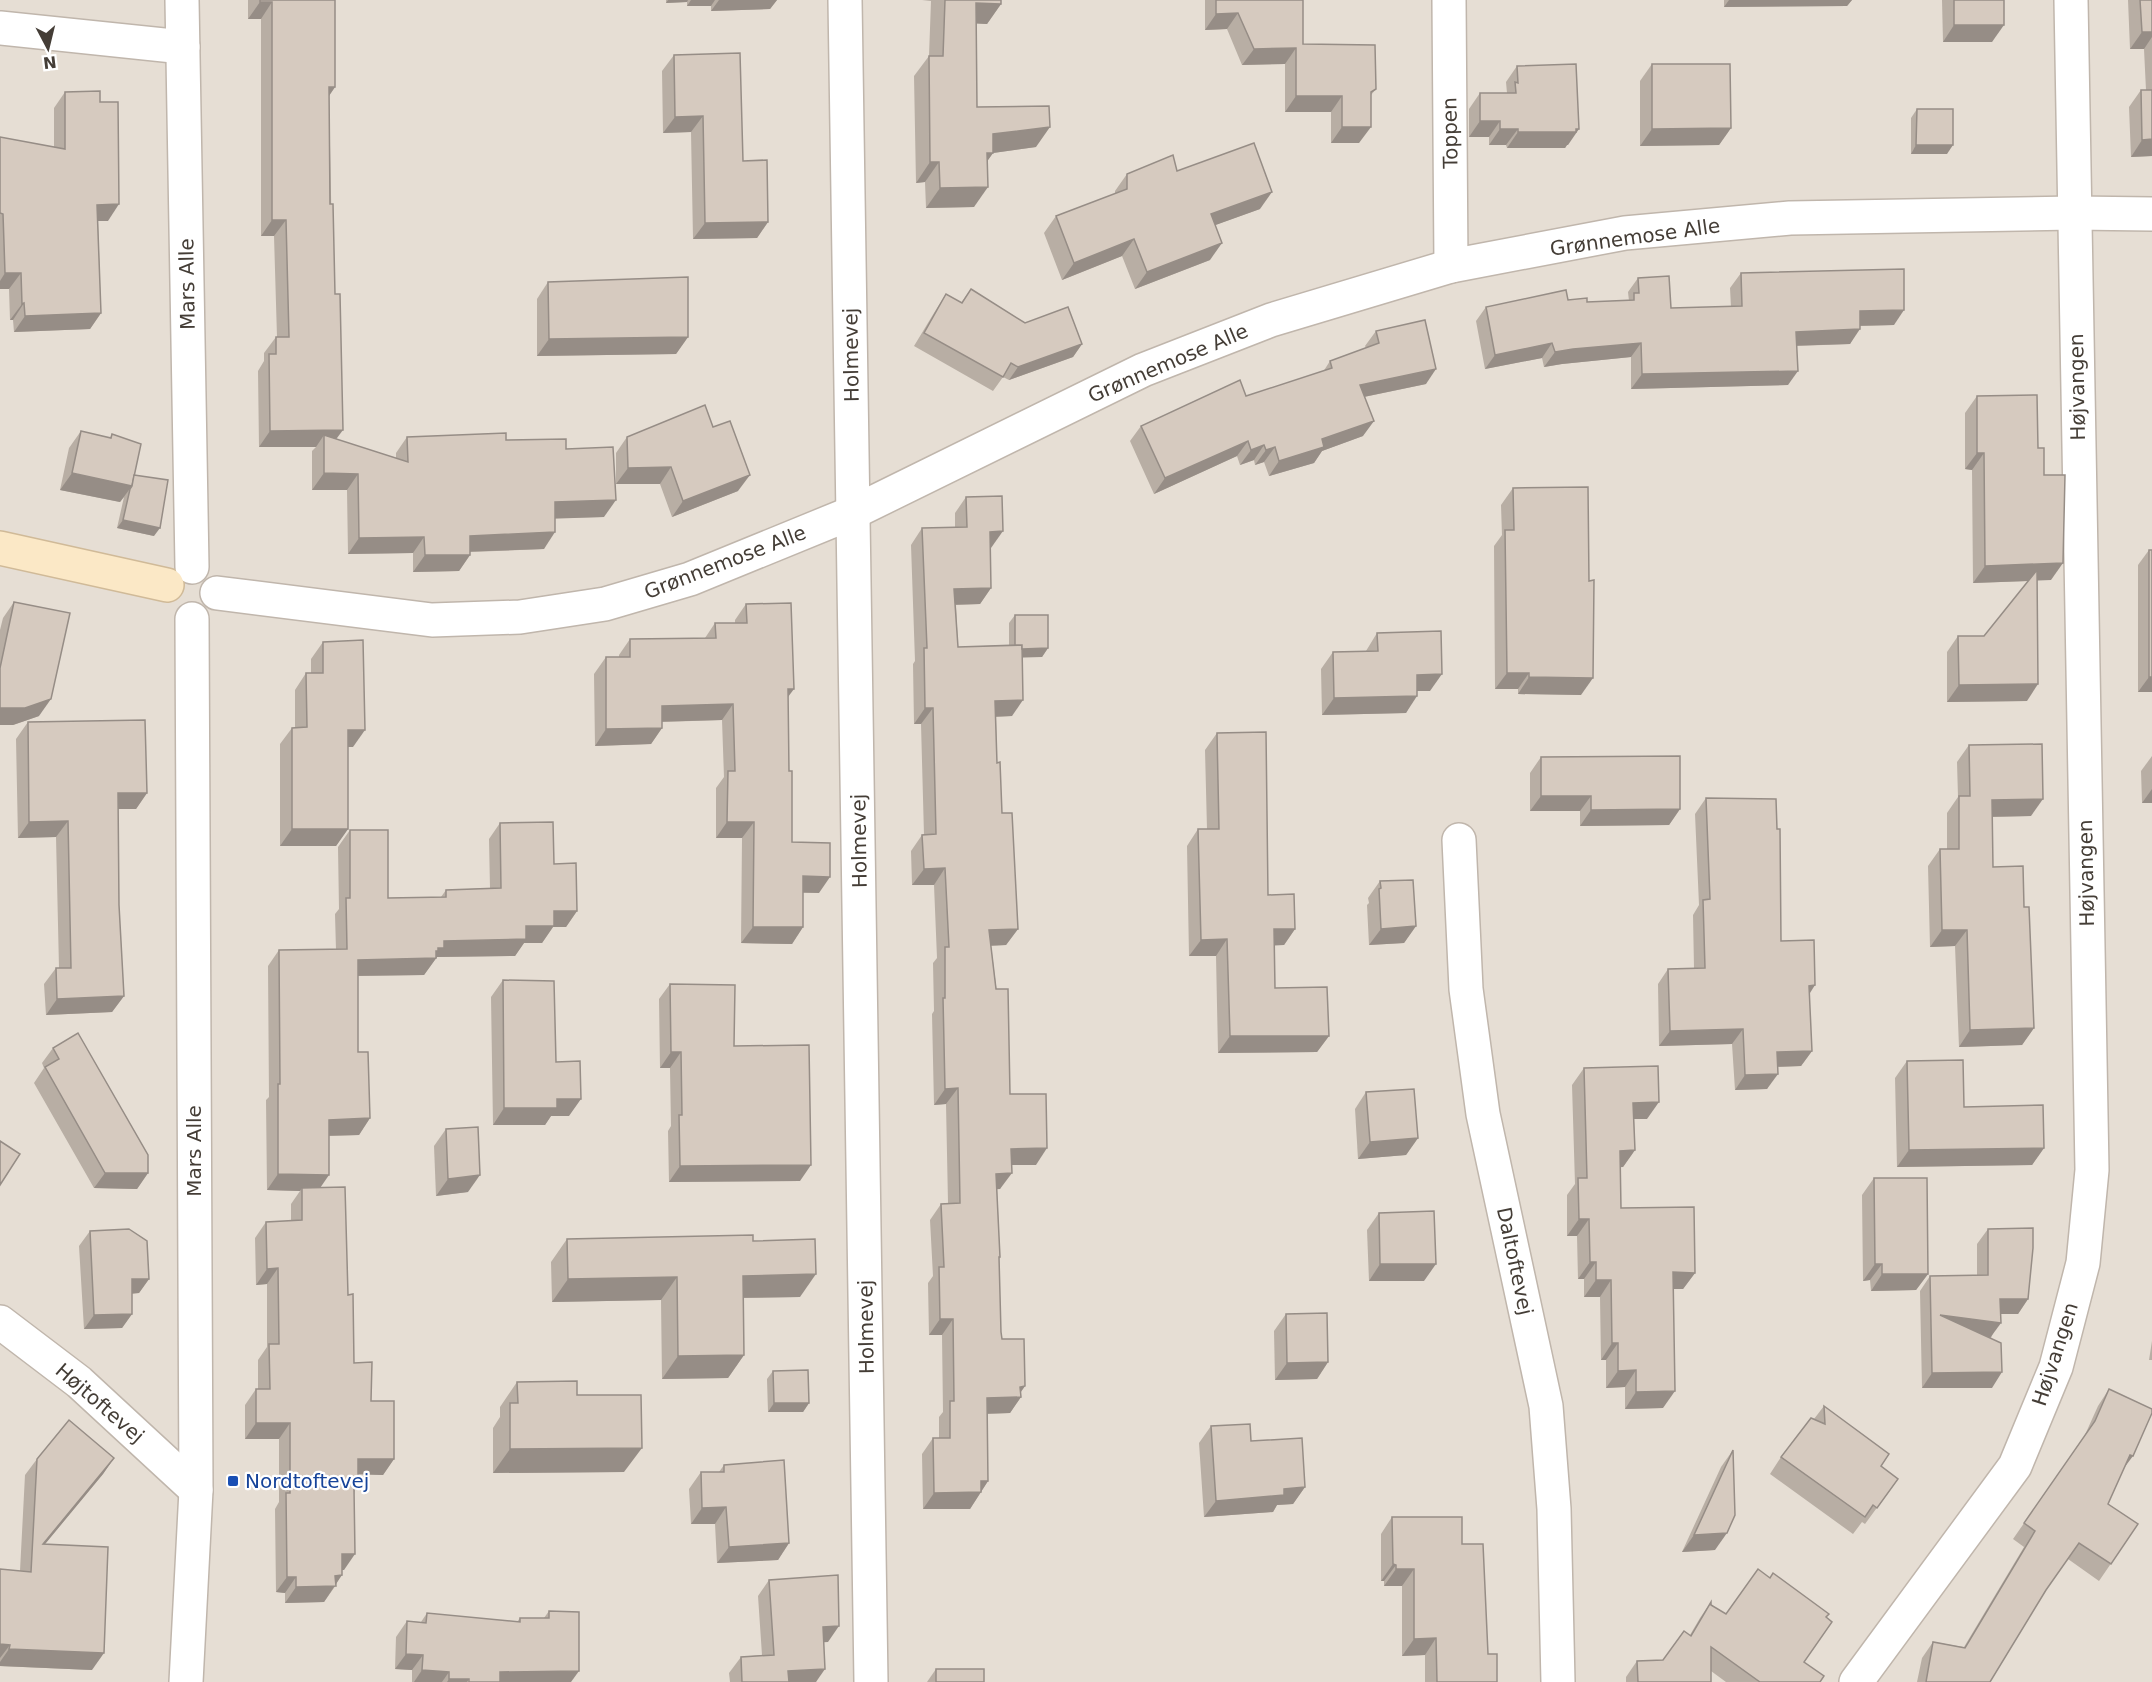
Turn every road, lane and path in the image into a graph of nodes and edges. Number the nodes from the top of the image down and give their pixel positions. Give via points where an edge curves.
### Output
1 (182, 0) edge
2 (845, 0) edge
3 (1449, 0) edge
4 (2071, 0) edge
5 (0, 28) edge
6 (183, 47) junction
7 (2074, 213) junction
8 (2152, 214) edge
9 (1452, 266) junction
10 (854, 512) junction
11 (0, 548) edge
12 (179, 576) junction
13 (217, 593) junction
14 (192, 620) junction
15 (1459, 840) dead end
16 (0, 1322) edge
17 (196, 1490) junction
18 (186, 1682) edge
19 (871, 1682) edge
20 (1558, 1682) edge
21 (1856, 1682) edge

1 - 6 street, Mars Alle
2 - 10 street, Holmevej
3 - 9 street, Toppen
4 - 7 street, Højvangen
5 - 6 street
6 - 12 street, Mars Alle
7 - 8 street, Grønnemose Alle
7 - 9 street, Grønnemose Alle via 1790,218 1625,233
7 - 21 street, Højvangen via 2092,1170 2083,1263 2056,1367 2015,1466
9 - 10 street, Grønnemose Alle via 1271,320 1143,370
10 - 13 street, Grønnemose Alle via 690,579 606,604 520,617 432,620
10 - 19 street, Holmevej
11 - 12 street
12 - 13 street via 207,572
12 - 14 street via 165,593 170,609
13 - 14 street via 207,614
14 - 17 street, Mars Alle
15 - 20 street, Daltoftevej via 1466,989 1483,1114 1546,1406 1554,1509
16 - 17 street, Højtoftevej via 79,1382
17 - 18 street, Mars Alle

